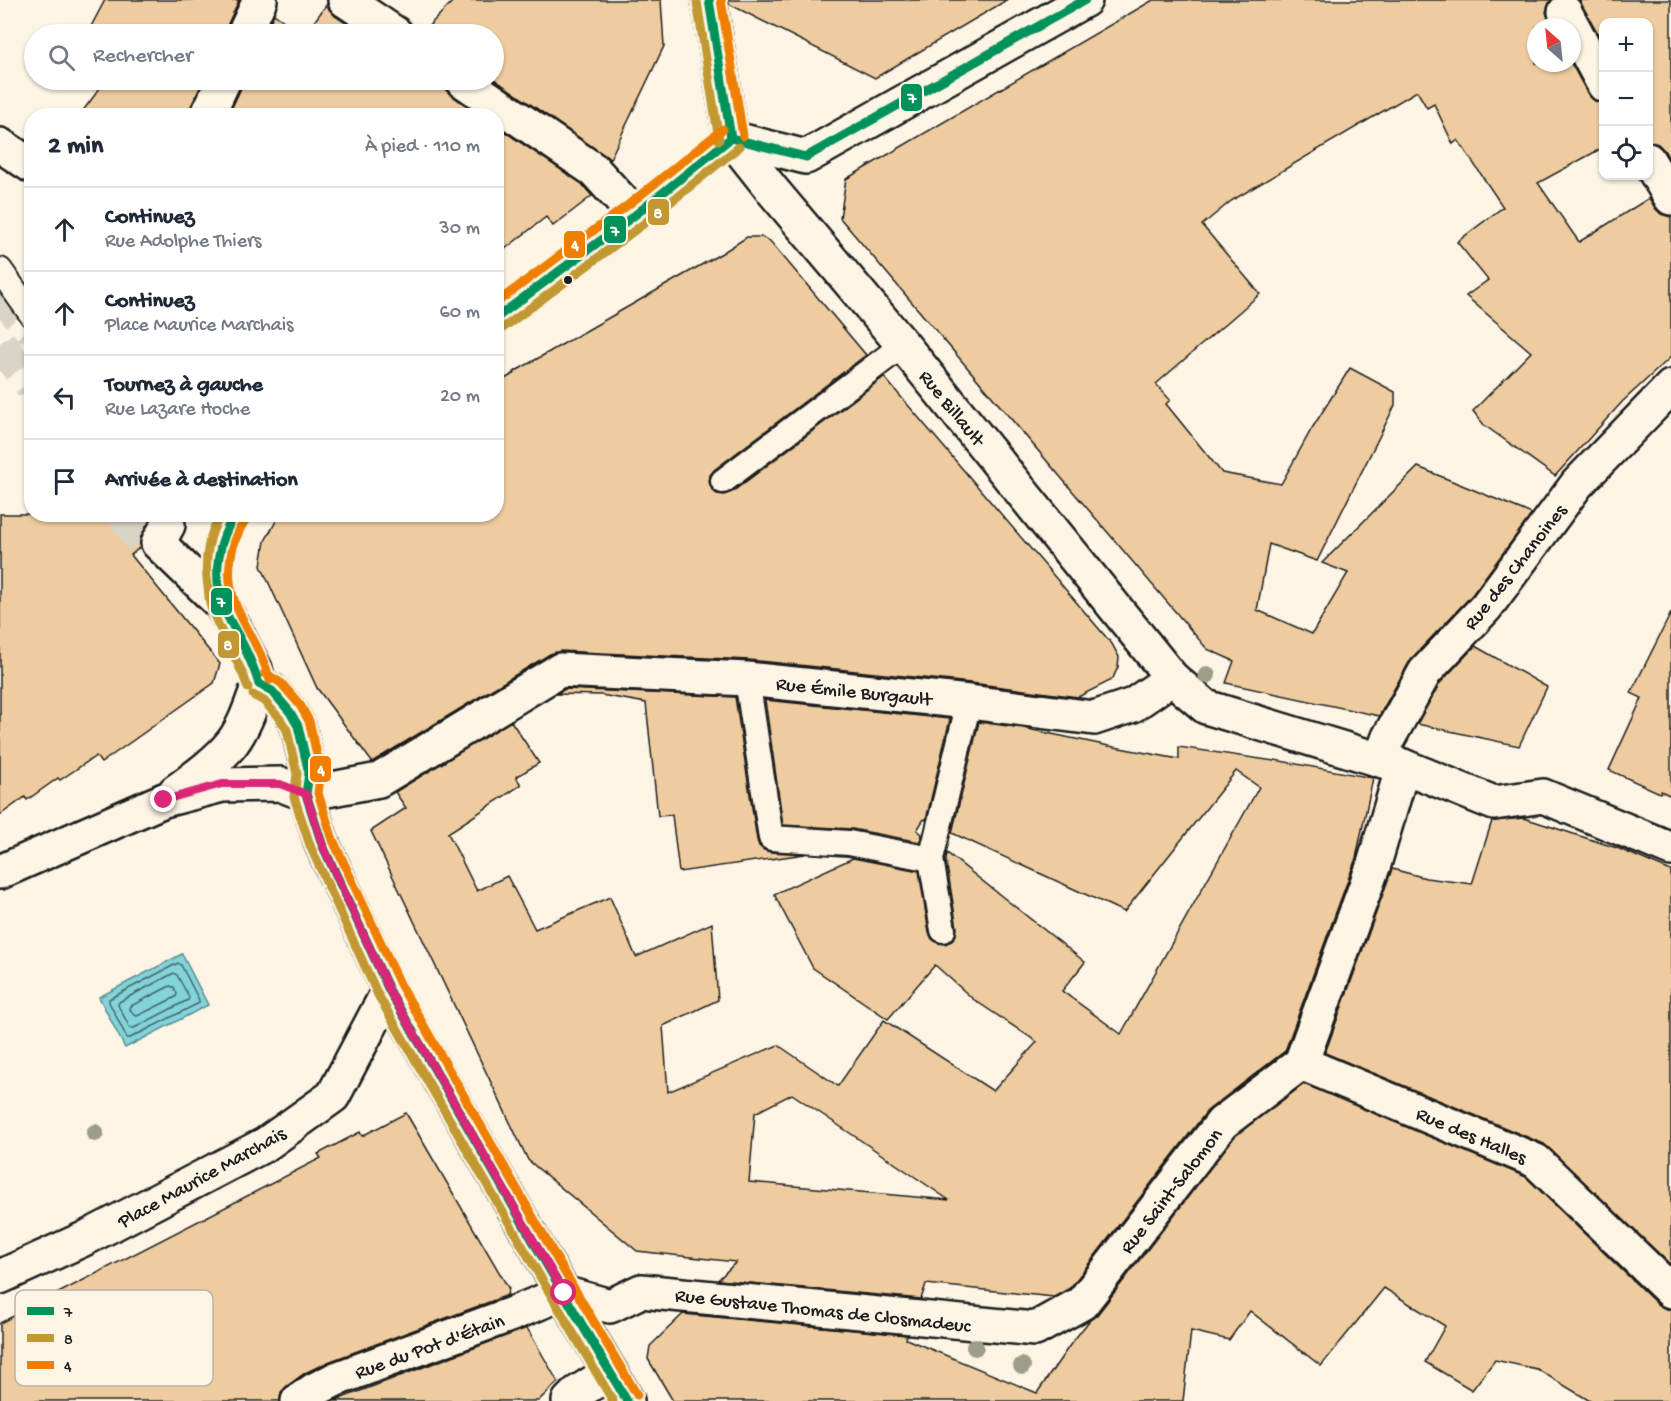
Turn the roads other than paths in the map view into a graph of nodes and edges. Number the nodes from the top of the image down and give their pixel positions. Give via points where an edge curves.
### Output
1 (260, 0) edge
2 (345, 0) edge
3 (709, 0) edge
4 (1085, 0) edge
5 (1565, 12) dead end
6 (249, 24) edge
7 (381, 24) edge
8 (1599, 76) edge
9 (219, 90) edge
10 (477, 90) edge
11 (211, 108) edge
12 (503, 108) edge
13 (504, 109) edge
14 (731, 138) junction
15 (0, 144) edge
16 (24, 160) edge
17 (1653, 168) edge
18 (1671, 198) edge
19 (635, 214) junction
20 (0, 270) edge
21 (24, 304) edge
22 (504, 312) edge
23 (903, 345) junction
24 (1671, 387) edge
25 (723, 481) dead end
26 (230, 522) edge
27 (163, 534) tunnel mouth
28 (222, 605) junction
29 (1172, 678) junction
30 (747, 679) junction
31 (259, 684) junction
32 (969, 702) junction
33 (1392, 763) junction
34 (306, 794) junction
35 (164, 800) junction
36 (1671, 849) edge
37 (931, 859) junction
38 (0, 873) edge
39 (943, 930) dead end
40 (389, 990) junction
41 (1301, 1062) junction
42 (0, 1277) edge
43 (1671, 1291) edge
44 (564, 1293) junction
45 (1082, 1303) joint
46 (610, 1372) junction
47 (298, 1401) edge
48 (568, 1401) edge
49 (627, 1401) edge

1 - 6 street
2 - 7 street
3 - 14 street
4 - 14 street via 806,157
5 - 8 street
9 - 11 street
10 - 12 street
13 - 19 street via 594,170
14 - 19 lane
14 - 23 street, Rue Billault
15 - 16 street
17 - 18 street
19 - 22 lane
20 - 21 lane
23 - 25 lane
23 - 29 street, Rue Billault
24 - 33 street, Rue des Chanoines via 1577,484 1486,607 1425,672 1389,737
26 - 28 lane via 220,543 217,568
27 - 28 street
28 - 31 street
29 - 32 street, Rue Émile Burgault via 1133,705 1094,718
29 - 33 street via 1206,707
30 - 32 street, Rue Émile Burgault
30 - 34 street, Rue Émile Burgault via 560,670 379,780
30 - 37 lane via 771,838 849,843
31 - 34 street via 272,691 298,726 309,773
31 - 35 street via 232,742
32 - 37 lane
33 - 36 street via 1494,803 1543,796
33 - 41 street, Rue des Chanoines via 1374,864
34 - 35 street via 280,784 222,784
34 - 40 street via 322,844
35 - 38 street
37 - 39 lane
40 - 42 street, Place Maurice Marchais via 333,1096 266,1144 86,1238
40 - 44 street
41 - 43 street, Rue des Halles via 1536,1161
41 - 45 street, Rue Saint-Salomon via 1222,1123
44 - 45 street, Rue Gustave Thomas de Closmadeuc via 610,1306 641,1291 1035,1329
44 - 46 street
44 - 47 street, Rue du Pot d'Étain via 336,1379
46 - 48 street
46 - 49 street

